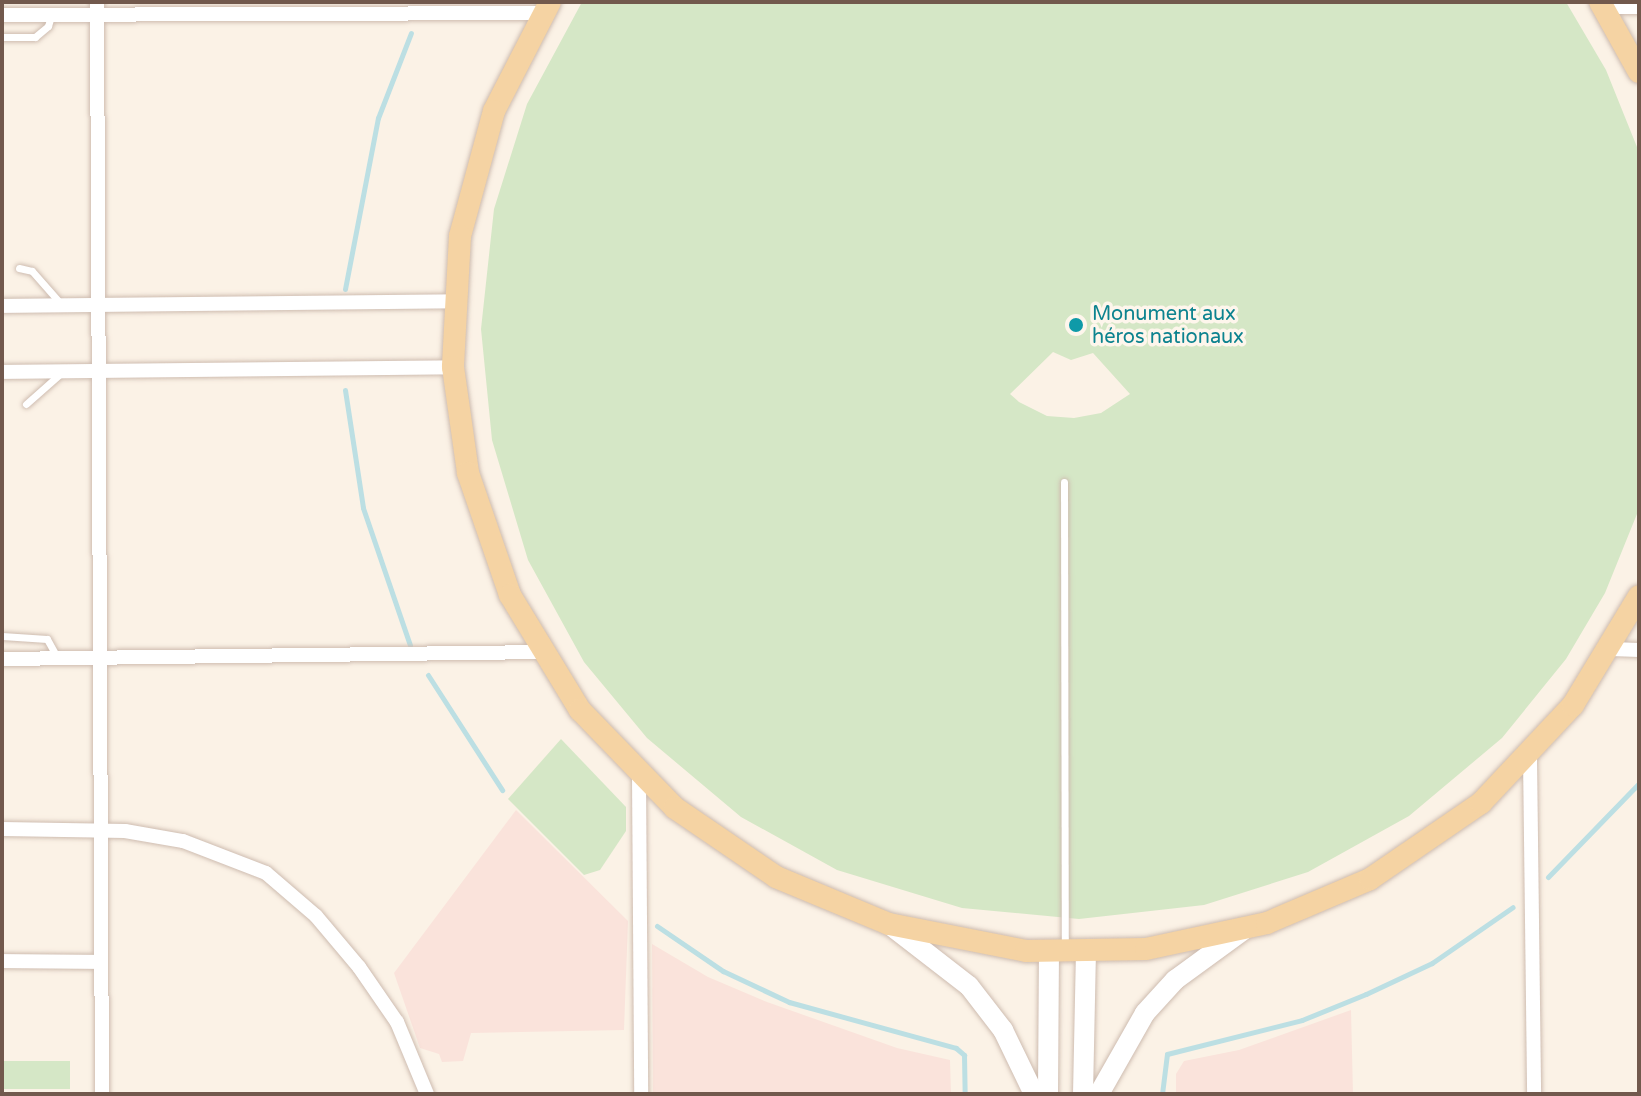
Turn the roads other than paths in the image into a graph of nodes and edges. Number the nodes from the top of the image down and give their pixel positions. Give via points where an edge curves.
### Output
1 (1602, 5) edge
2 (1639, 7) edge
3 (97, 8) edge
4 (546, 8) edge
5 (52, 14) junction
6 (2, 15) edge
7 (2, 37) edge
8 (1639, 72) edge
9 (19, 268) dead end
10 (453, 301) junction
11 (2, 306) edge
12 (63, 306) junction
13 (98, 307) junction
14 (453, 367) junction
15 (98, 371) junction
16 (2, 372) edge
17 (61, 373) junction
18 (26, 404) dead end
19 (1064, 482) dead end
20 (1639, 596) edge
21 (2, 636) edge
22 (1611, 649) junction
23 (1639, 650) edge
24 (541, 652) junction
25 (2, 659) edge
26 (57, 659) junction
27 (100, 659) junction
28 (1530, 757) junction
29 (639, 776) junction
30 (2, 829) edge
31 (100, 829) junction
32 (889, 924) junction
33 (1245, 929) junction
34 (1067, 952) junction
35 (2, 961) edge
36 (101, 962) junction
37 (102, 1094) edge
38 (427, 1094) edge
39 (641, 1094) edge
40 (1034, 1094) edge
41 (1048, 1094) edge
42 (1083, 1094) edge
43 (1099, 1094) edge
44 (1534, 1094) edge

1 - 2 street
1 - 8 main road
3 - 4 street
3 - 5 street
3 - 13 street
4 - 10 main road via 511,71 480,152 460,236
5 - 6 street
5 - 7 lane via 42,34
9 - 12 lane via 32,271
10 - 13 street
10 - 14 main road
11 - 12 street
12 - 13 street
13 - 15 street
14 - 15 street
14 - 24 main road via 462,442 480,515 506,585
15 - 17 street
15 - 27 street
16 - 17 street
17 - 18 lane
19 - 34 lane
20 - 22 main road
21 - 26 lane via 47,639
22 - 23 street
22 - 28 main road
24 - 27 street
24 - 29 main road via 580,710
25 - 26 street
26 - 27 street
27 - 31 street
28 - 33 main road via 1463,818 1409,857 1330,899
28 - 44 street
29 - 32 main road via 694,824 755,865 820,898
29 - 39 street
30 - 31 street
31 - 36 street
31 - 38 street via 183,841 266,873 316,916 359,967 397,1022
32 - 34 main road via 956,941
32 - 40 main road via 969,986 1003,1030
33 - 34 main road via 1166,946
33 - 43 main road via 1175,980 1145,1013
34 - 41 main road
34 - 42 main road
35 - 36 street
36 - 37 street

